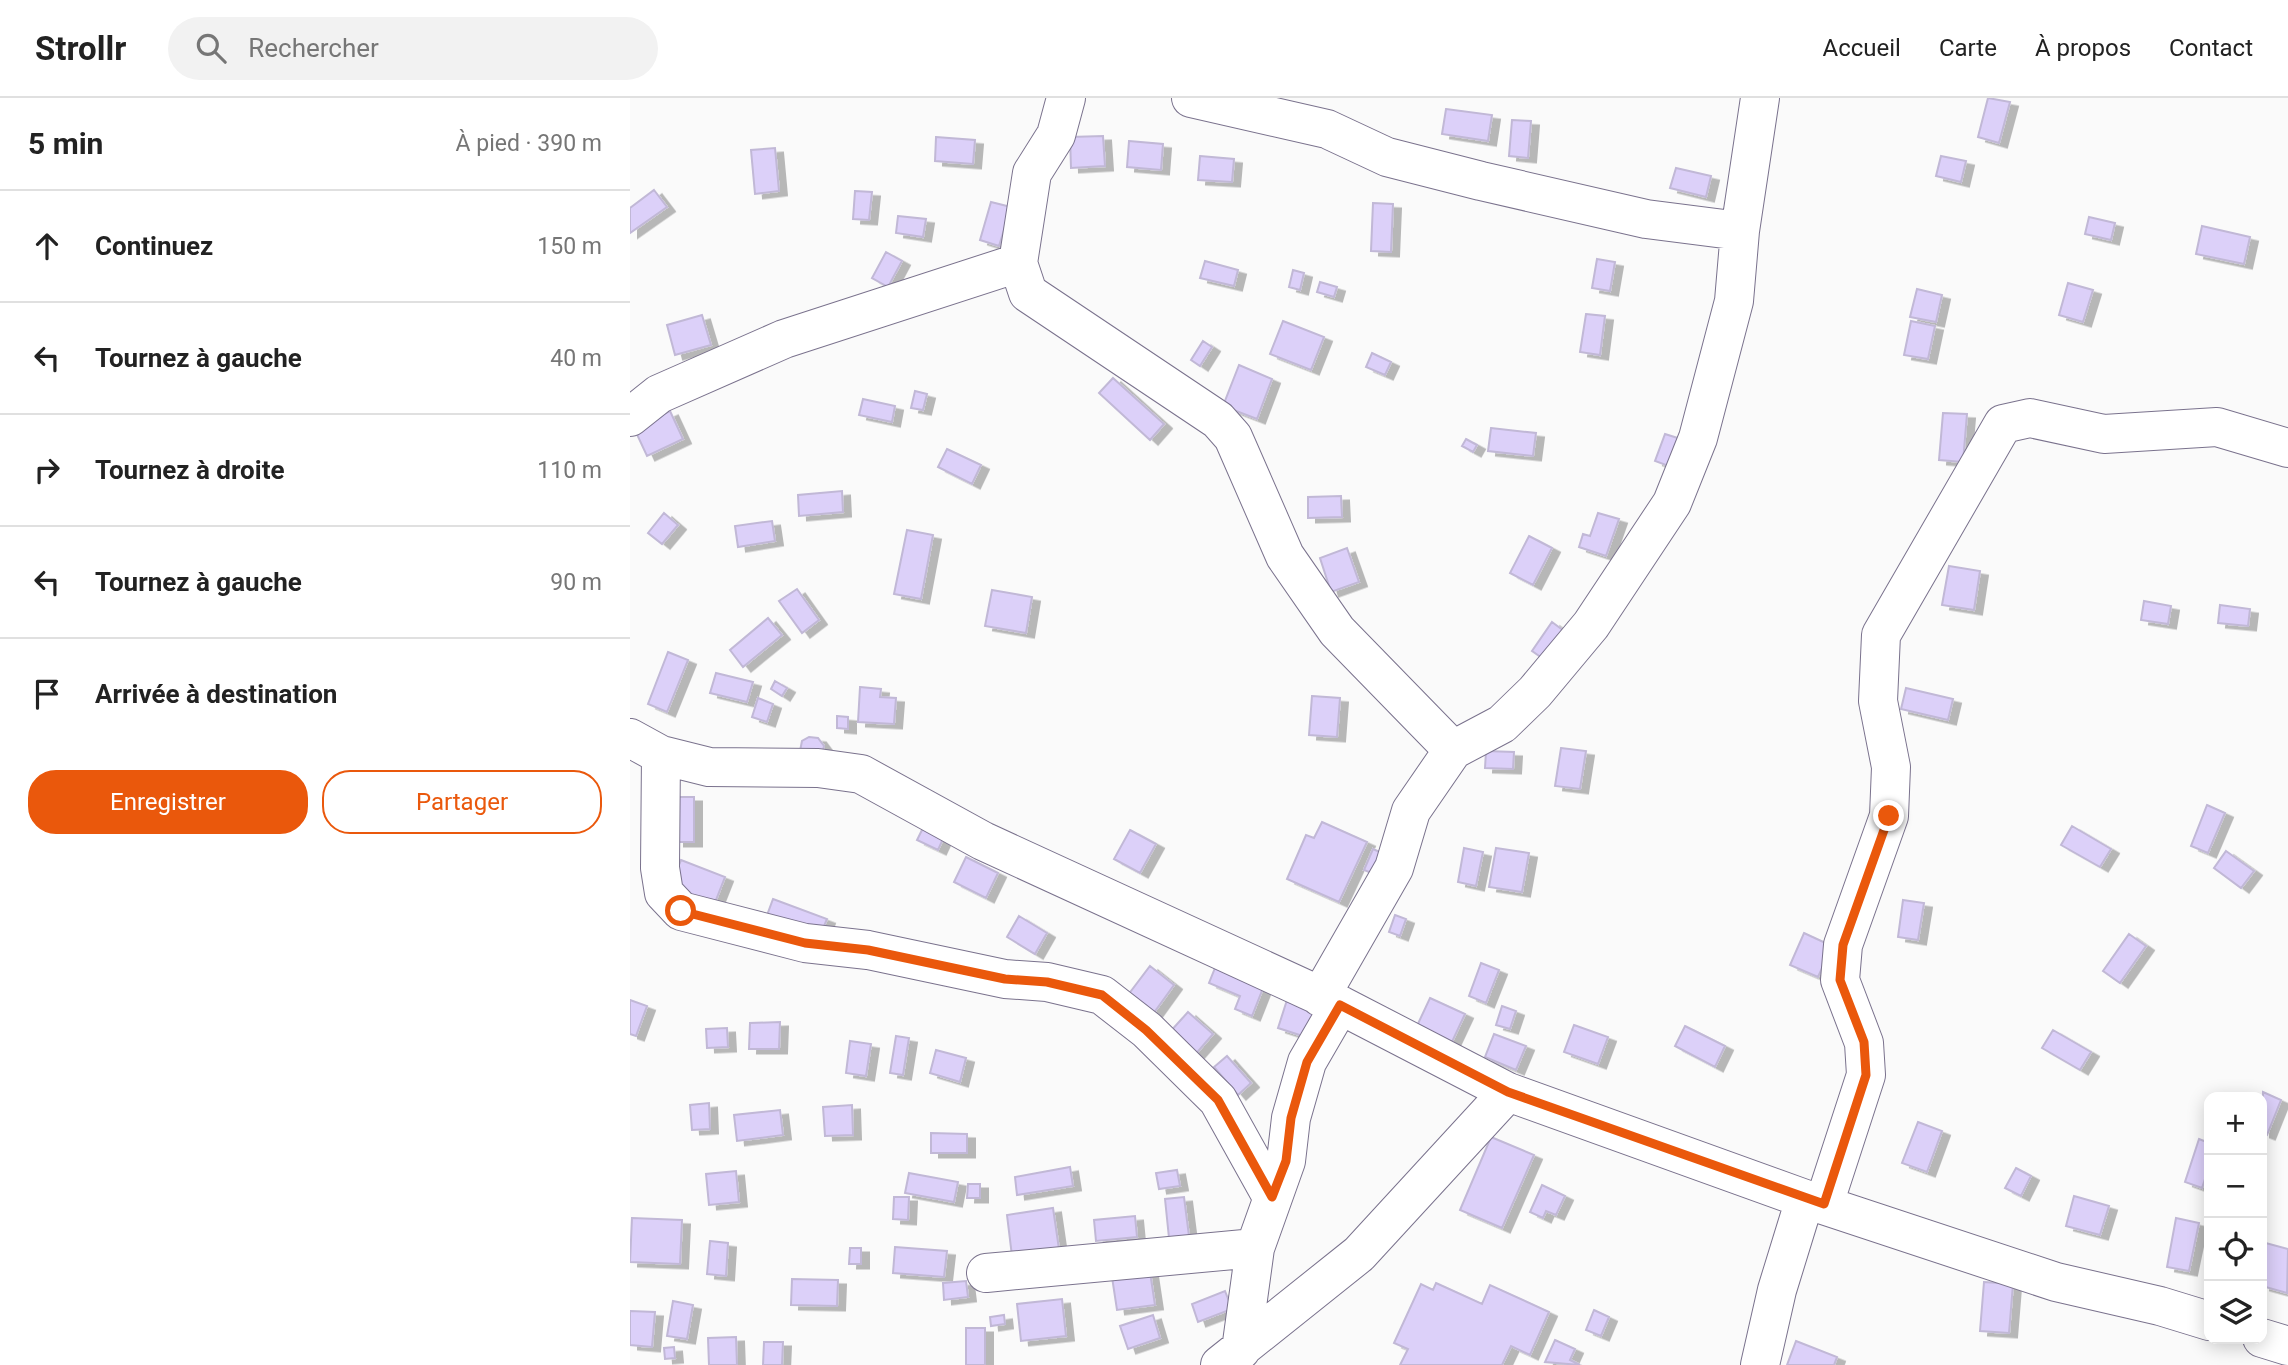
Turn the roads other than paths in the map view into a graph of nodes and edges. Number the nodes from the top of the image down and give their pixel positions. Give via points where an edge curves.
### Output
1 (1066, 98) edge
2 (1191, 98) edge
3 (1760, 98) edge
4 (1740, 232) junction
5 (1018, 263) junction
6 (630, 417) edge
7 (2288, 448) edge
8 (645, 747) edge
9 (1453, 750) junction
10 (1330, 1001) junction
11 (1508, 1092) junction
12 (1272, 1197) junction
13 (1814, 1201) junction
14 (1255, 1248) junction
15 (986, 1273) dead end
16 (2204, 1319) edge
17 (1231, 1357) edge
18 (1760, 1365) edge

1 - 5 street via 1056,135 1032,173
2 - 4 street via 1327,129 1387,157 1481,181 1646,219
3 - 4 street
4 - 9 street via 1734,301 1721,357 1698,438 1672,503 1591,625 1535,692 1502,724
5 - 6 street via 785,339 659,394
5 - 9 street via 1028,293 1218,420 1233,437 1285,556 1337,631
7 - 13 street via 2217,427 2104,434 2030,418 2003,424 1881,635 1878,701 1891,767 1889,816 1843,945 1840,980 1864,1042 1866,1075
8 - 10 street via 709,766 818,768 862,774 983,841
8 - 12 street via 664,893 681,911 805,943 868,950 1102,995 1146,1030 1218,1100
9 - 10 street via 1411,811 1394,868
10 - 11 street
10 - 12 street via 1307,1062 1291,1118 1286,1161
11 - 13 street
11 - 17 street via 1359,1254
12 - 14 street
13 - 16 street via 2056,1282
13 - 18 street via 1777,1290
14 - 15 street
14 - 17 street

